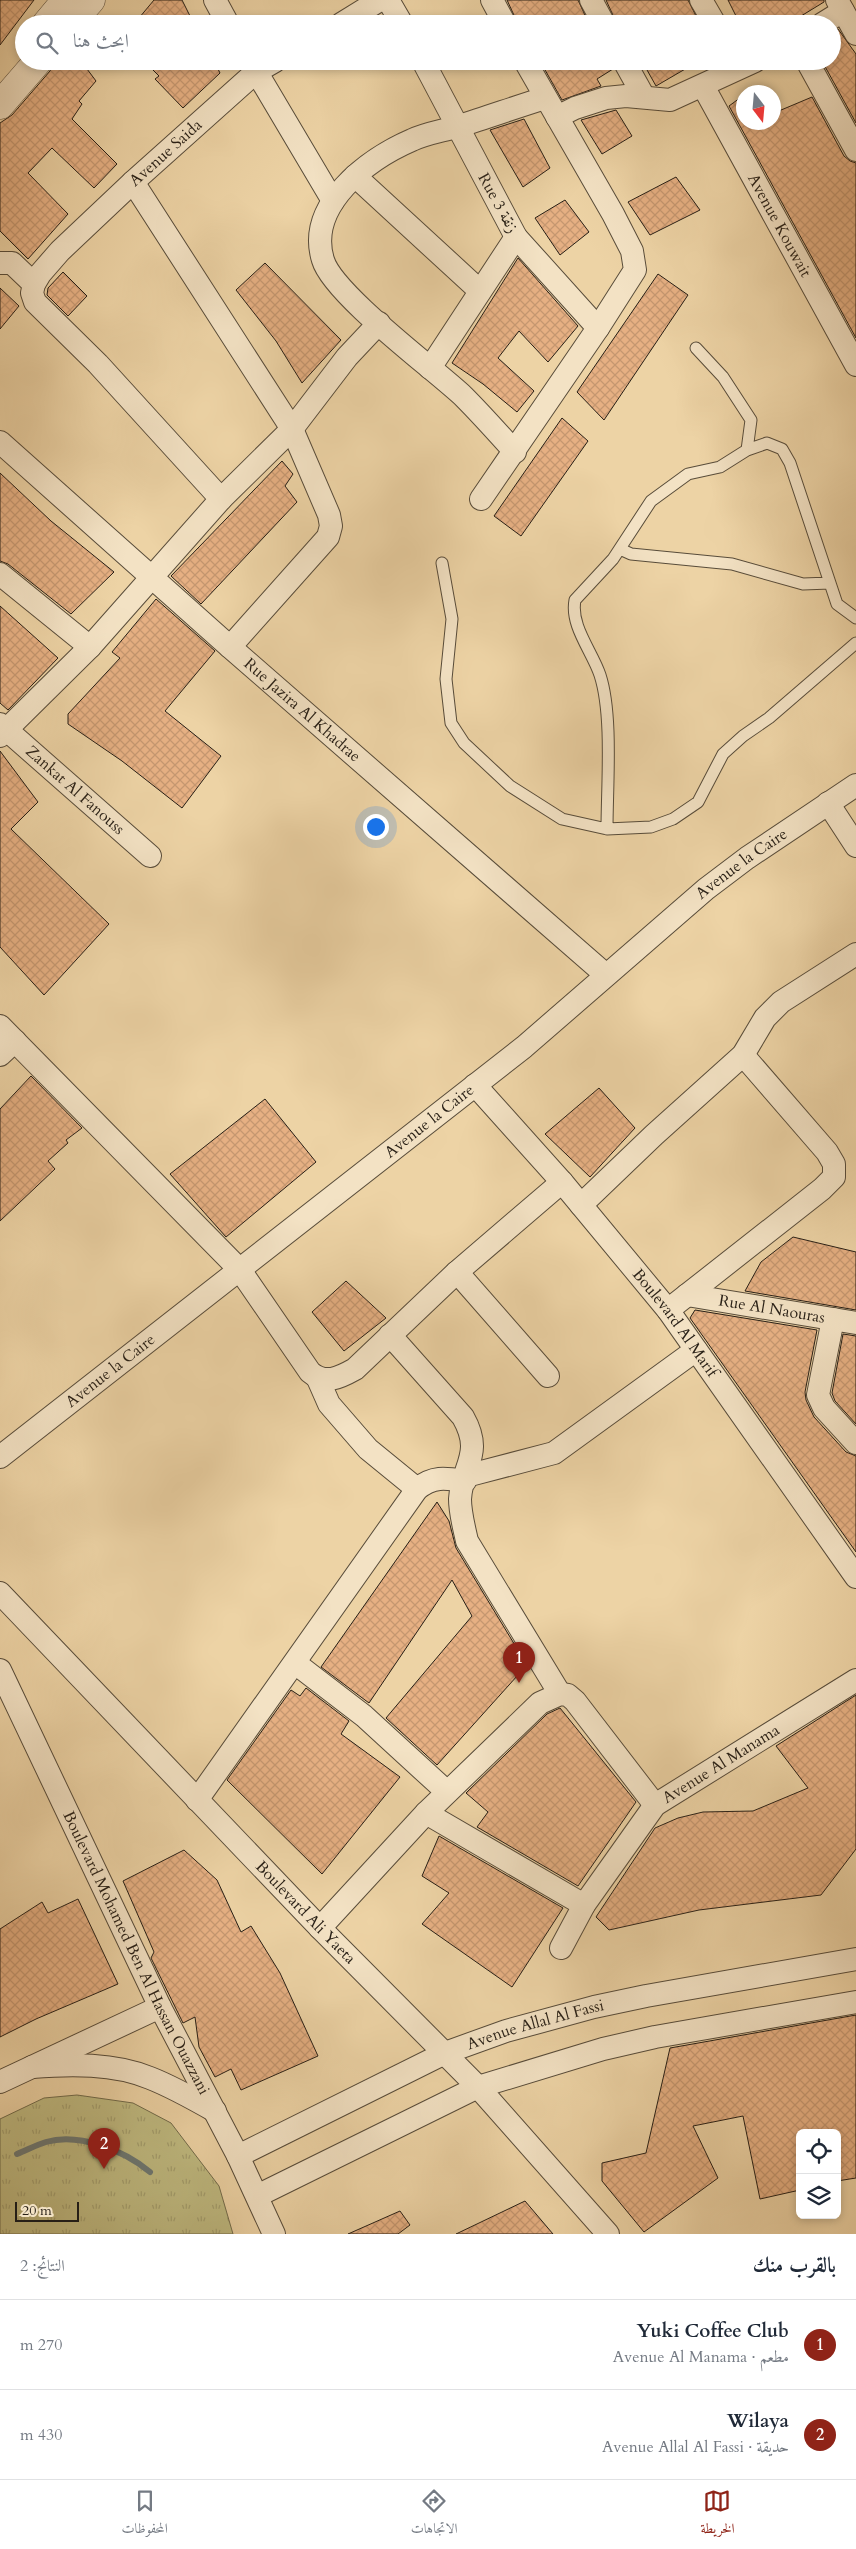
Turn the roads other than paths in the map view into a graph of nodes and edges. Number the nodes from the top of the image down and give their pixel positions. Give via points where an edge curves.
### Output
1 (66, 0) edge
2 (90, 0) edge
3 (215, 0) edge
4 (380, 0) edge
5 (388, 0) edge
6 (492, 0) edge
7 (590, 0) edge
8 (702, 0) edge
9 (840, 6) edge
10 (54, 15) edge
11 (78, 15) edge
12 (223, 15) edge
13 (356, 15) edge
14 (397, 15) edge
15 (500, 15) edge
16 (599, 15) edge
17 (710, 15) edge
18 (831, 15) edge
19 (856, 34) edge
20 (15, 60) edge
21 (30, 70) edge
22 (256, 70) edge
23 (264, 70) edge
24 (428, 70) edge
25 (530, 70) edge
26 (629, 70) edge
27 (732, 70) edge
28 (812, 70) edge
29 (0, 77) edge
30 (704, 86) junction
31 (545, 98) junction
32 (644, 98) junction
33 (0, 105) edge
34 (557, 117) junction
35 (457, 127) junction
36 (856, 150) edge
37 (355, 176) junction
38 (133, 182) junction
39 (333, 201) junction
40 (516, 237) junction
41 (0, 263) edge
42 (34, 284) junction
43 (480, 290) junction
44 (379, 323) junction
45 (598, 328) junction
46 (696, 348) dead end
47 (856, 366) edge
48 (430, 368) junction
49 (292, 429) junction
50 (0, 442) edge
51 (748, 450) junction
52 (515, 452) junction
53 (221, 498) junction
54 (481, 499) dead end
55 (620, 549) junction
56 (442, 563) dead end
57 (0, 574) edge
58 (151, 577) junction
59 (830, 583) junction
60 (856, 618) edge
61 (856, 643) edge
62 (90, 647) junction
63 (230, 647) junction
64 (2, 730) edge
65 (856, 785) edge
66 (828, 803) junction
67 (607, 829) junction
68 (856, 846) edge
69 (150, 856) dead end
70 (856, 954) edge
71 (606, 975) junction
72 (5, 1041) edge
73 (743, 1055) junction
74 (475, 1085) junction
75 (562, 1182) junction
76 (581, 1205) junction
77 (240, 1270) junction
78 (457, 1272) junction
79 (687, 1295) junction
80 (668, 1310) junction
81 (833, 1319) junction
82 (856, 1323) edge
83 (390, 1335) junction
84 (696, 1350) junction
85 (548, 1376) dead end
86 (318, 1379) junction
87 (856, 1443) edge
88 (0, 1457) edge
89 (465, 1479) junction
90 (417, 1489) junction
91 (855, 1575) edge
92 (0, 1593) edge
93 (295, 1662) junction
94 (0, 1670) edge
95 (856, 1680) edge
96 (560, 1694) junction
97 (447, 1792) junction
98 (197, 1800) junction
99 (655, 1805) junction
100 (426, 1813) junction
101 (584, 1905) junction
102 (320, 1928) junction
103 (561, 1948) dead end
104 (856, 1958) edge
105 (856, 2002) edge
106 (160, 2006) junction
107 (445, 2053) junction
108 (32, 2067) junction
109 (0, 2082) edge
110 (478, 2087) junction
111 (215, 2111) junction
112 (238, 2156) junction
113 (266, 2220) edge
114 (608, 2234) edge

1 - 10 street
2 - 11 street
3 - 12 street
4 - 13 street
5 - 14 street
6 - 15 street
7 - 16 street
8 - 17 street
9 - 18 street
9 - 19 street
20 - 29 street
21 - 33 street
22 - 38 street, Avenue Saida
23 - 39 street
24 - 35 street, Rue 3 زنقة
25 - 31 street
26 - 32 street
27 - 30 street
28 - 36 street
30 - 32 street via 670,100
30 - 47 street, Avenue Kouwait
31 - 34 street
31 - 35 street
32 - 34 street via 606,98
34 - 45 street via 613,214 635,260 635,270
35 - 37 street via 412,140 387,152
35 - 40 street, Rue 3 زنقة
37 - 39 street
37 - 43 street
38 - 42 street, Avenue Saida via 60,251
38 - 49 street
39 - 44 street via 322,223 322,259 339,285
40 - 43 street
40 - 45 street, Rue 3 زنقة
41 - 42 street via 12,263
42 - 53 street via 35,302 98,364
43 - 48 street
44 - 48 street
44 - 49 street via 347,358
45 - 52 street
46 - 51 lane via 723,378 751,420
48 - 52 street via 464,397
49 - 53 street
49 - 63 street via 327,508 331,526 328,537
50 - 58 street, Rue Jazira Al Khadrae
51 - 55 lane via 720,467 688,474 651,501
51 - 59 lane via 767,443 782,449
52 - 54 street
53 - 58 street
55 - 59 lane via 631,554 732,564 803,584
55 - 67 lane via 575,600 573,608 604,690 607,712
56 - 67 lane via 452,619 446,679 451,723 464,743 510,786 562,818
57 - 62 street
58 - 62 street
58 - 63 street, Rue Jazira Al Khadrae
59 - 60 lane via 837,604
61 - 67 lane via 723,754 698,802 674,819 651,827
62 - 64 street
63 - 71 street, Rue Jazira Al Khadrae
64 - 69 street, Zankat Al Fanouss
65 - 66 street, Avenue la Caire
66 - 68 street
66 - 71 street, Avenue la Caire via 706,889
70 - 73 street via 781,1002 765,1018
71 - 74 street, Avenue la Caire
72 - 77 street
73 - 76 street
73 - 79 street via 828,1152 834,1164 834,1177
74 - 75 street, Boulevard Al Marif
74 - 77 street, Avenue la Caire
75 - 76 street, Boulevard Al Marif
75 - 78 street
76 - 80 street, Boulevard Al Marif
77 - 86 street
77 - 88 street, Avenue la Caire
78 - 83 street
78 - 85 street
79 - 80 street
79 - 81 street, Rue Al Naouras
80 - 84 street, Boulevard Al Marif
81 - 82 street, Rue Al Naouras
81 - 87 street via 818,1396 824,1408
83 - 86 street via 355,1369 342,1376
83 - 89 street via 463,1417 470,1430 473,1451
84 - 89 street via 554,1453
84 - 91 street, Boulevard Al Marif
86 - 90 street via 329,1404 368,1449
89 - 90 street via 438,1477
89 - 96 street via 460,1497 467,1541
90 - 93 street
92 - 98 street, Boulevard Ali Yaeta
93 - 97 street via 364,1716
93 - 98 street
94 - 106 street, Boulevard Mohamed Ben Al Hassan Ouazzani
95 - 99 street, Avenue Al Manama
96 - 97 street via 540,1703
96 - 99 street via 575,1701
97 - 100 street
98 - 102 street, Boulevard Ali Yaeta
99 - 101 street, Avenue Al Manama
100 - 101 street
100 - 102 street
101 - 103 street, Avenue Al Manama
102 - 107 street, Boulevard Ali Yaeta
104 - 107 street, Avenue Allal Al Fassi via 594,2007 506,2031
105 - 110 street via 655,2037 603,2049
106 - 108 street
106 - 111 street, Boulevard Mohamed Ben Al Hassan Ouazzani
107 - 110 street, Boulevard Ali Yaeta
107 - 112 street, Avenue Allal Al Fassi
108 - 109 street
108 - 111 street via 77,2065 110,2068 148,2077
110 - 113 street
110 - 114 street, Boulevard Ali Yaeta
111 - 112 street, Boulevard Mohamed Ben Al Hassan Ouazzani
112 - 113 street, Boulevard Mohamed Ben Al Hassan Ouazzani

